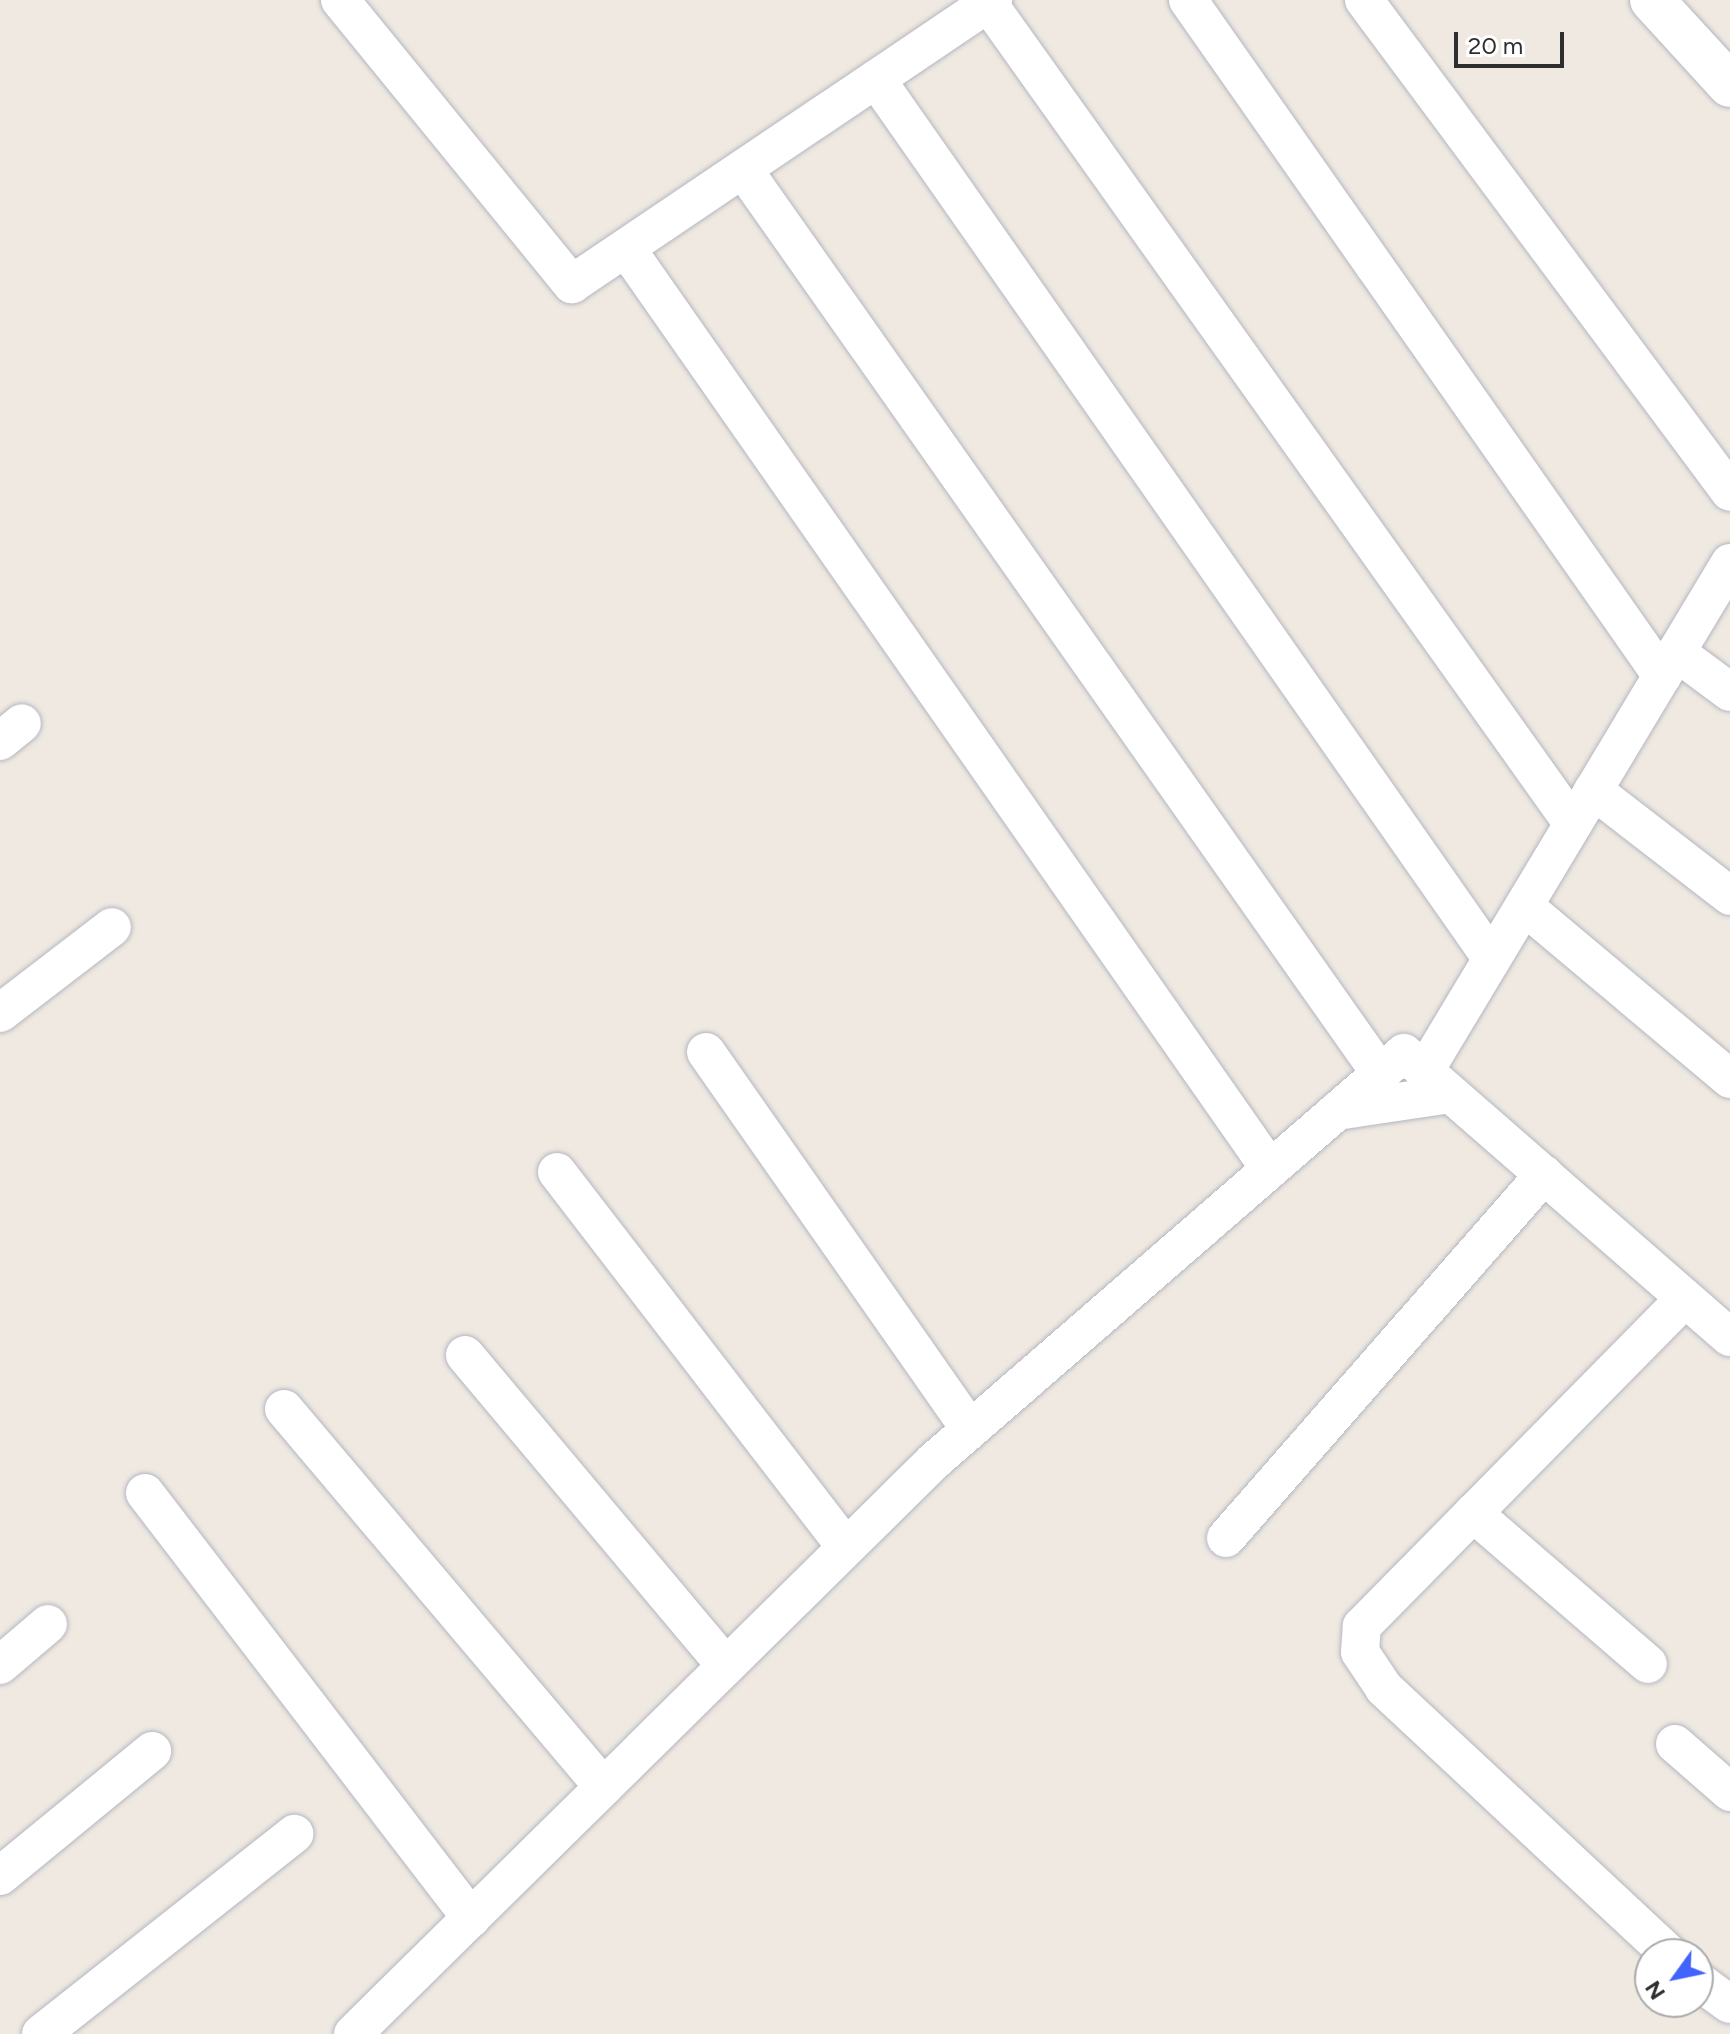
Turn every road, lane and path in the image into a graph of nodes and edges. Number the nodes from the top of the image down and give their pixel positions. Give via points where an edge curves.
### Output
1 (340, 0) edge
2 (1188, 0) edge
3 (1364, 0) edge
4 (1652, 0) edge
5 (990, 2) edge
6 (876, 79) junction
7 (1730, 85) edge
8 (743, 169) junction
9 (626, 248) junction
10 (1730, 492) edge
11 (1730, 563) edge
12 (1669, 664) junction
13 (1730, 692) edge
14 (1593, 790) junction
15 (1573, 824) junction
16 (1730, 896) edge
17 (1524, 906) junction
18 (112, 927) dead end
19 (1492, 959) junction
20 (0, 1013) edge
21 (706, 1052) dead end
22 (1380, 1073) junction
23 (1730, 1079) edge
24 (1438, 1083) junction
25 (1337, 1111) junction
26 (1270, 1169) junction
27 (557, 1172) dead end
28 (1544, 1175) junction
29 (1685, 1298) junction
30 (1730, 1337) edge
31 (465, 1355) dead end
32 (284, 1409) dead end
33 (970, 1429) junction
34 (145, 1493) dead end
35 (1473, 1513) junction
36 (1226, 1538) dead end
37 (846, 1547) junction
38 (48, 1624) dead end
39 (1648, 1664) dead end
40 (0, 1665) edge
41 (726, 1666) junction
42 (1675, 1744) dead end
43 (152, 1751) dead end
44 (603, 1787) junction
45 (1730, 1792) edge
46 (294, 1834) dead end
47 (0, 1876) edge
48 (471, 1918) junction
49 (1652, 1938) edge
50 (41, 2034) edge
51 (353, 2034) edge

1 - 9 street via 572,284
2 - 12 street
3 - 10 street
4 - 7 street
5 - 6 street
5 - 15 street
6 - 8 street
6 - 19 street
8 - 9 street
8 - 22 street
9 - 26 street
11 - 12 street
12 - 13 street
12 - 14 street
14 - 15 street
14 - 16 street
15 - 17 street
17 - 19 street
17 - 23 street
18 - 20 street
19 - 24 street
21 - 33 street
22 - 24 street via 1404,1053
22 - 25 street
24 - 25 street
24 - 28 street
25 - 26 street
26 - 33 street
27 - 37 street
28 - 29 street
28 - 36 street
29 - 30 street
29 - 35 street
31 - 41 street
32 - 44 street
33 - 37 street
34 - 48 street
35 - 39 street
35 - 49 street via 1362,1626 1360,1652 1384,1688
37 - 41 street
38 - 40 street
41 - 44 street
42 - 45 street
43 - 47 street
44 - 48 street
46 - 50 street
48 - 51 street

